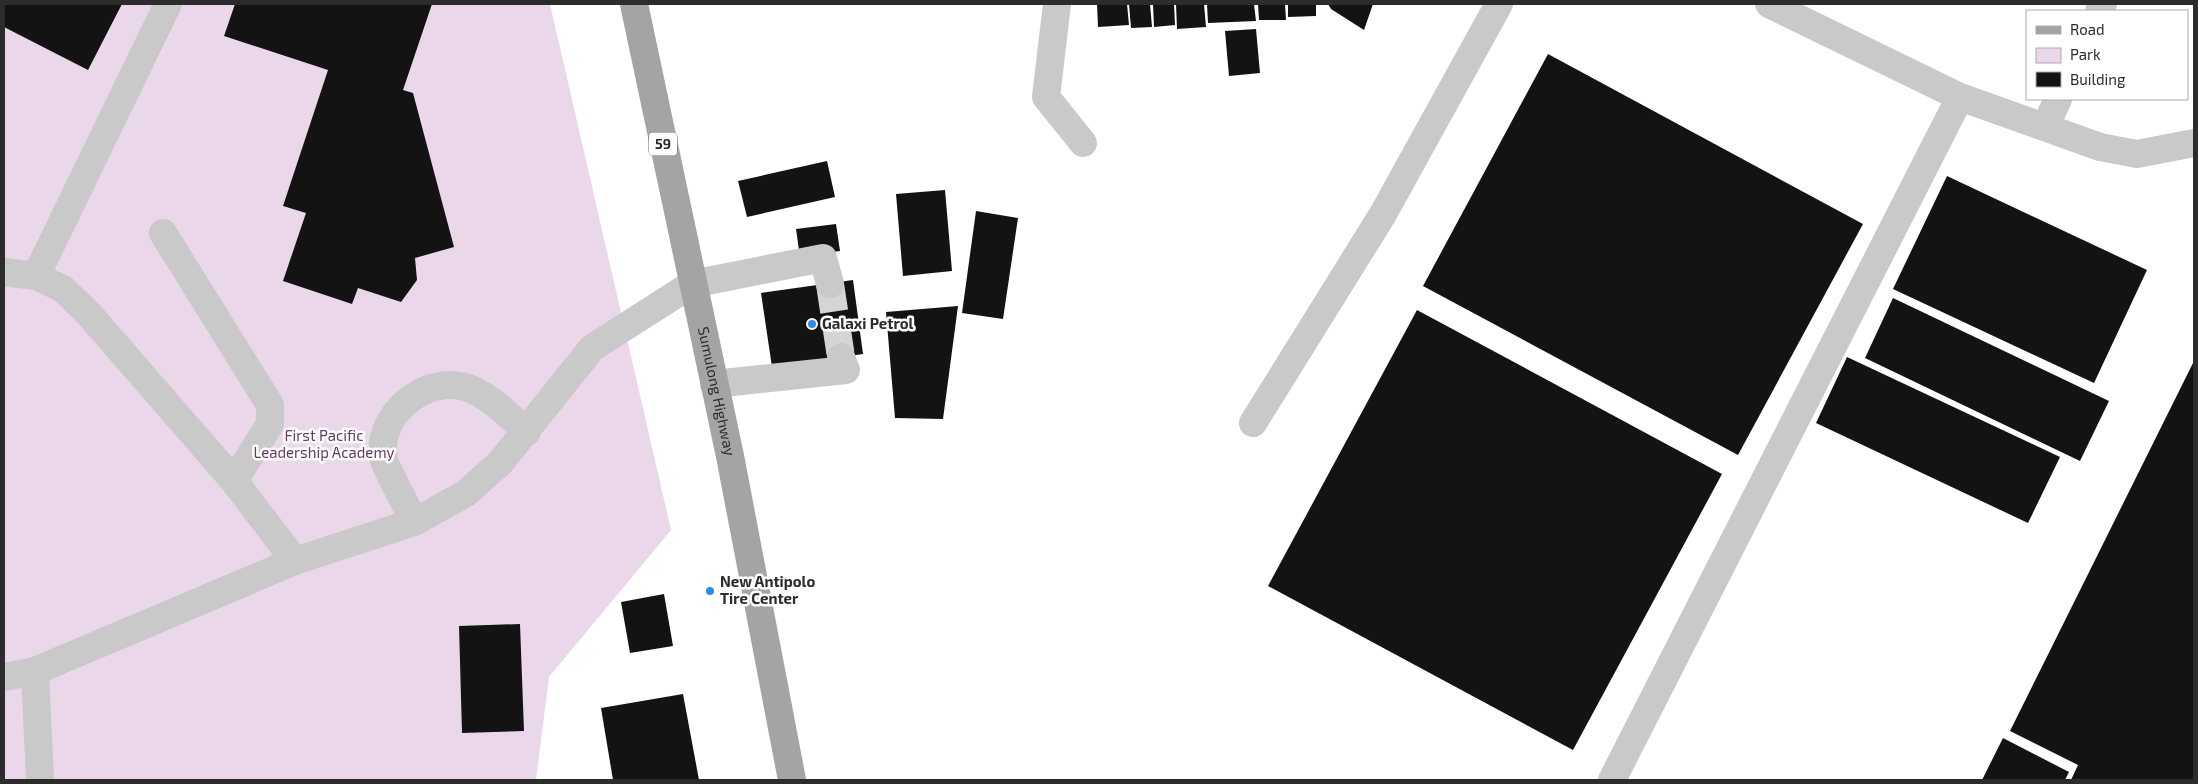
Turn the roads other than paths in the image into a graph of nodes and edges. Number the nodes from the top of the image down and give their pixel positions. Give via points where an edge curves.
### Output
1 (168, 4) edge
2 (634, 4) edge
3 (1057, 4) edge
4 (1499, 4) edge
5 (1769, 4) edge
6 (1960, 97) junction
7 (2058, 100) edge
8 (2045, 127) junction
9 (1083, 143) dead end
10 (2194, 143) edge
11 (163, 233) dead end
12 (4, 272) edge
13 (36, 276) junction
14 (692, 284) junction
15 (830, 284) tunnel mouth
16 (841, 358) tunnel mouth
17 (714, 384) junction
18 (1253, 423) dead end
19 (527, 432) junction
20 (234, 481) junction
21 (414, 522) junction
22 (295, 562) junction
23 (35, 670) junction
24 (4, 678) edge
25 (40, 780) edge
26 (792, 780) edge
27 (1612, 780) edge

1 - 13 street
2 - 14 main road, Sumulong Highway / 59
3 - 9 street via 1046,98
4 - 18 street via 1383,214
5 - 6 street
6 - 8 street
6 - 27 street
7 - 8 street
8 - 10 street via 2100,147 2137,154
11 - 20 street via 270,405 270,424
12 - 13 street
13 - 20 street via 63,289 88,313
14 - 15 street via 823,258
14 - 17 main road, Sumulong Highway / 59
14 - 19 street via 592,348
16 - 17 street via 846,370
17 - 26 main road, Sumulong Highway / 59
19 - 21 street via 500,463 465,494
19 - 21 street via 494,403 472,389 435,387 414,396 396,412 388,426 384,461
20 - 22 street
21 - 22 street
22 - 23 street
23 - 24 street
23 - 25 street

